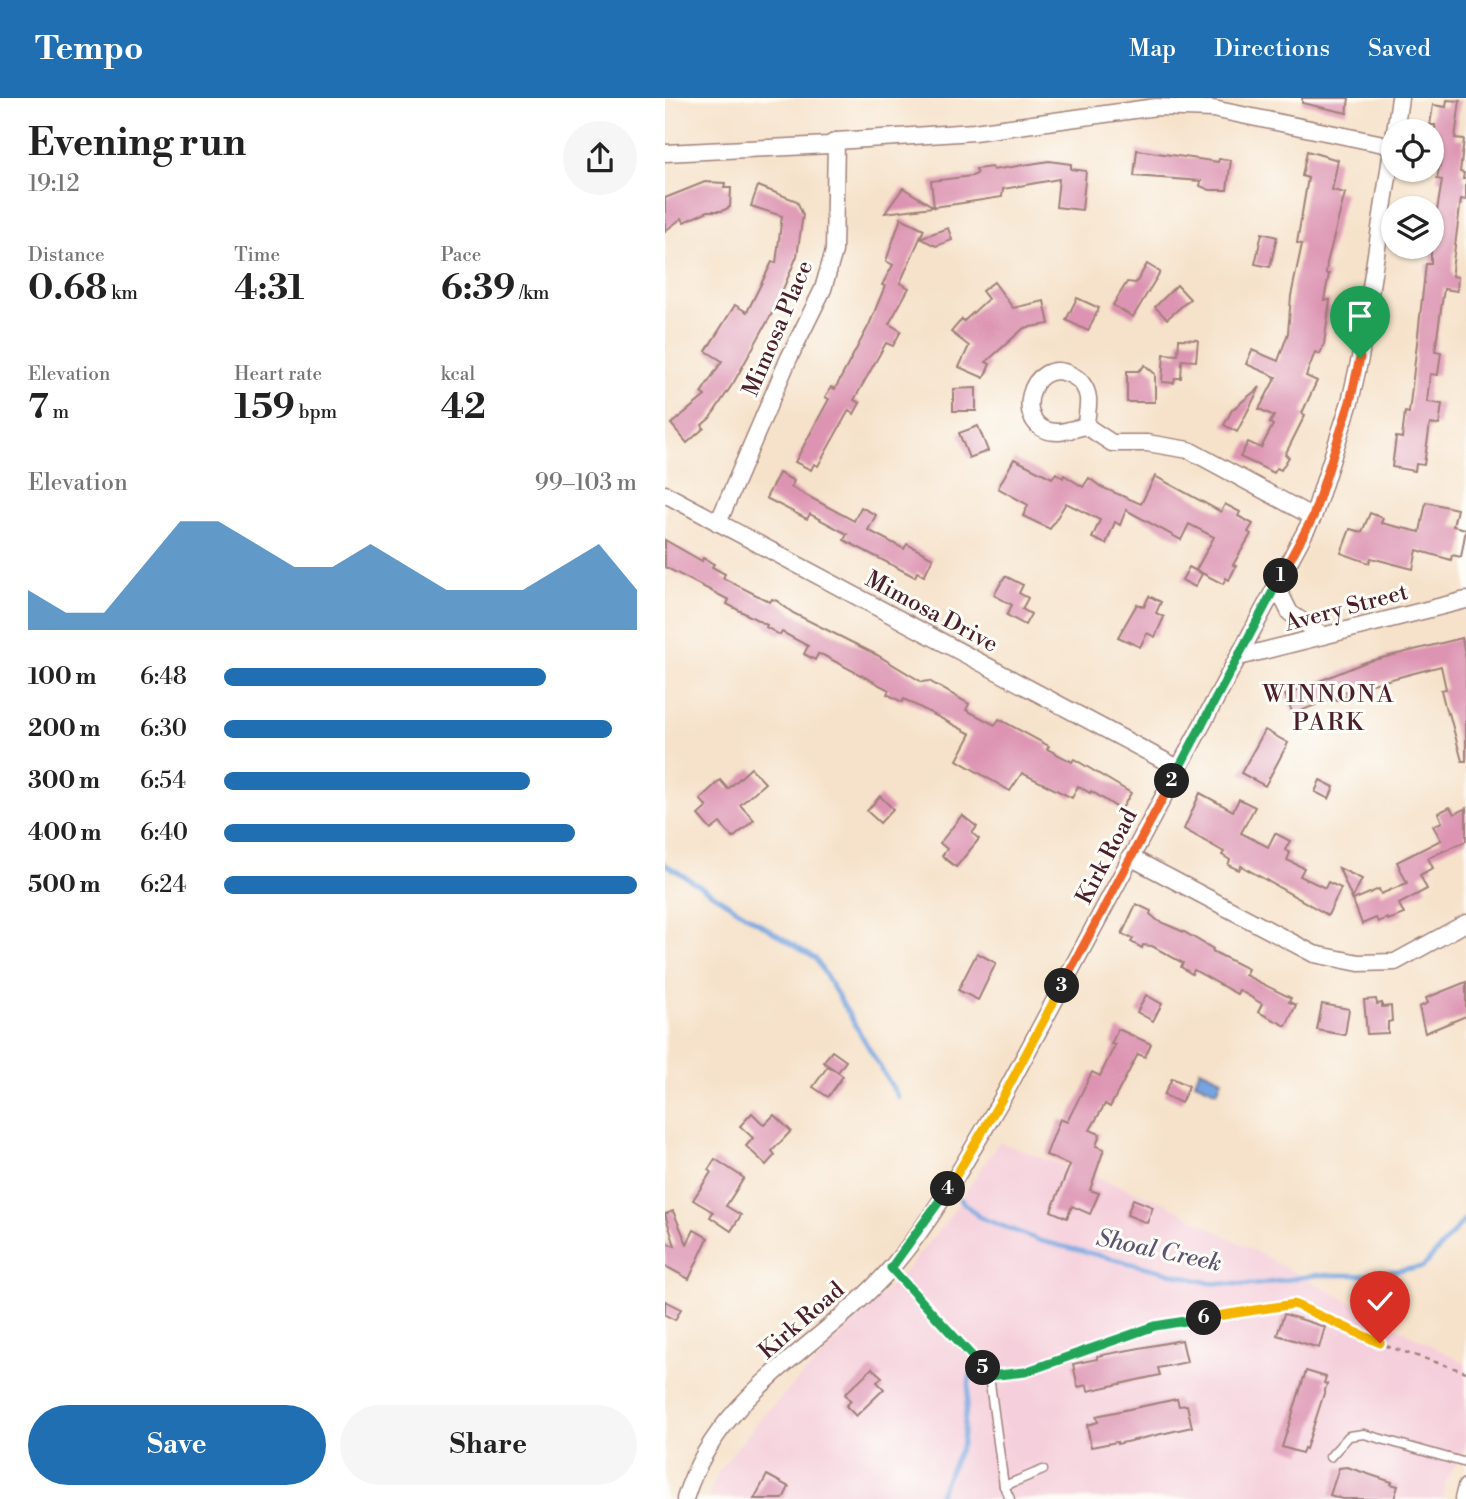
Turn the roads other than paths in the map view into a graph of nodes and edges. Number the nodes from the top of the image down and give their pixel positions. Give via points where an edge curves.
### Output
1 (1400, 98) edge
2 (1397, 119) edge
3 (836, 141) junction
4 (1381, 143) edge
5 (665, 153) edge
6 (1387, 182) edge
7 (1086, 426) dead end
8 (665, 494) edge
9 (1313, 517) junction
10 (718, 523) junction
11 (1276, 584) junction
12 (1466, 600) edge
13 (1324, 636) junction
14 (1239, 657) junction
15 (1178, 768) junction
16 (1131, 857) junction
17 (1466, 923) edge
18 (891, 1268) junction
19 (1025, 1372) road end
20 (989, 1376) junction
21 (1330, 1457) dead end
22 (1466, 1463) edge
23 (1043, 1470) dead end
24 (1004, 1486) junction
25 (1466, 1487) edge
26 (685, 1499) edge
27 (1010, 1499) edge
28 (1463, 1499) edge

1 - 2 street
3 - 4 street via 974,132 1156,107 1213,109
3 - 5 street via 829,145
3 - 10 street, Mimosa Place via 834,251 823,289
6 - 9 street, Kirk Road via 1360,358
7 - 9 street via 1112,443 1189,450
8 - 10 street, Mimosa Drive
9 - 11 street, Kirk Road
10 - 15 street, Mimosa Drive
11 - 13 street via 1290,613
11 - 14 street, Kirk Road
12 - 13 street, Avery Street
13 - 14 street, Avery Street
14 - 15 street, Kirk Road
15 - 16 street, Kirk Road
16 - 17 street via 1314,954 1359,963 1395,962
16 - 18 street, Kirk Road via 996,1108 941,1200
18 - 20 lane
18 - 26 street, Kirk Road via 734,1412 703,1453
19 - 20 lane
20 - 24 lane
21 - 22 lane via 1349,1436 1364,1434
23 - 24 lane
24 - 27 lane
25 - 28 street

